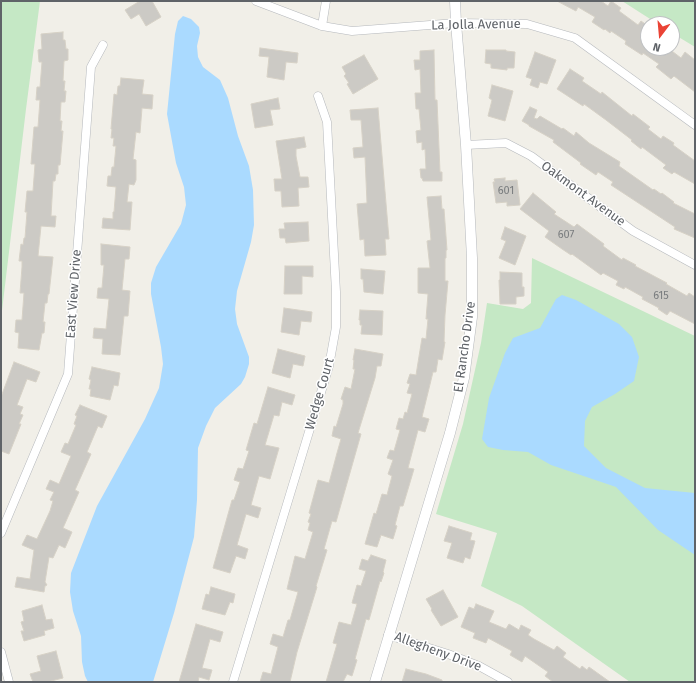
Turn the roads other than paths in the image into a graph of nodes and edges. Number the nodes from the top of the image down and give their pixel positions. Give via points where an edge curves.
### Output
1 (256, 1) edge
2 (326, 1) edge
3 (455, 1) edge
4 (456, 23) junction
5 (322, 26) junction
6 (103, 45) dead end
7 (318, 96) dead end
8 (695, 125) edge
9 (466, 145) junction
10 (695, 266) edge
11 (1, 533) edge
12 (388, 635) junction
13 (1, 652) edge
14 (8, 682) edge
15 (233, 682) edge
16 (375, 682) edge
17 (508, 682) edge

1 - 5 street, La Jolla Avenue
2 - 5 street
3 - 4 street, El Rancho Drive
4 - 5 street, La Jolla Avenue via 352,31
4 - 8 street, La Jolla Avenue via 527,24 575,38
4 - 9 street, El Rancho Drive
6 - 11 street, East View Drive via 91,67 68,374
7 - 15 street, Wedge Court via 327,122 336,327 329,366
9 - 10 street, Oakmont Avenue via 506,143 531,156 633,231
9 - 12 street, El Rancho Drive via 472,258 472,317 464,378 450,433
12 - 16 street, El Rancho Drive
12 - 17 street, Allegheny Drive via 473,663
13 - 14 street

